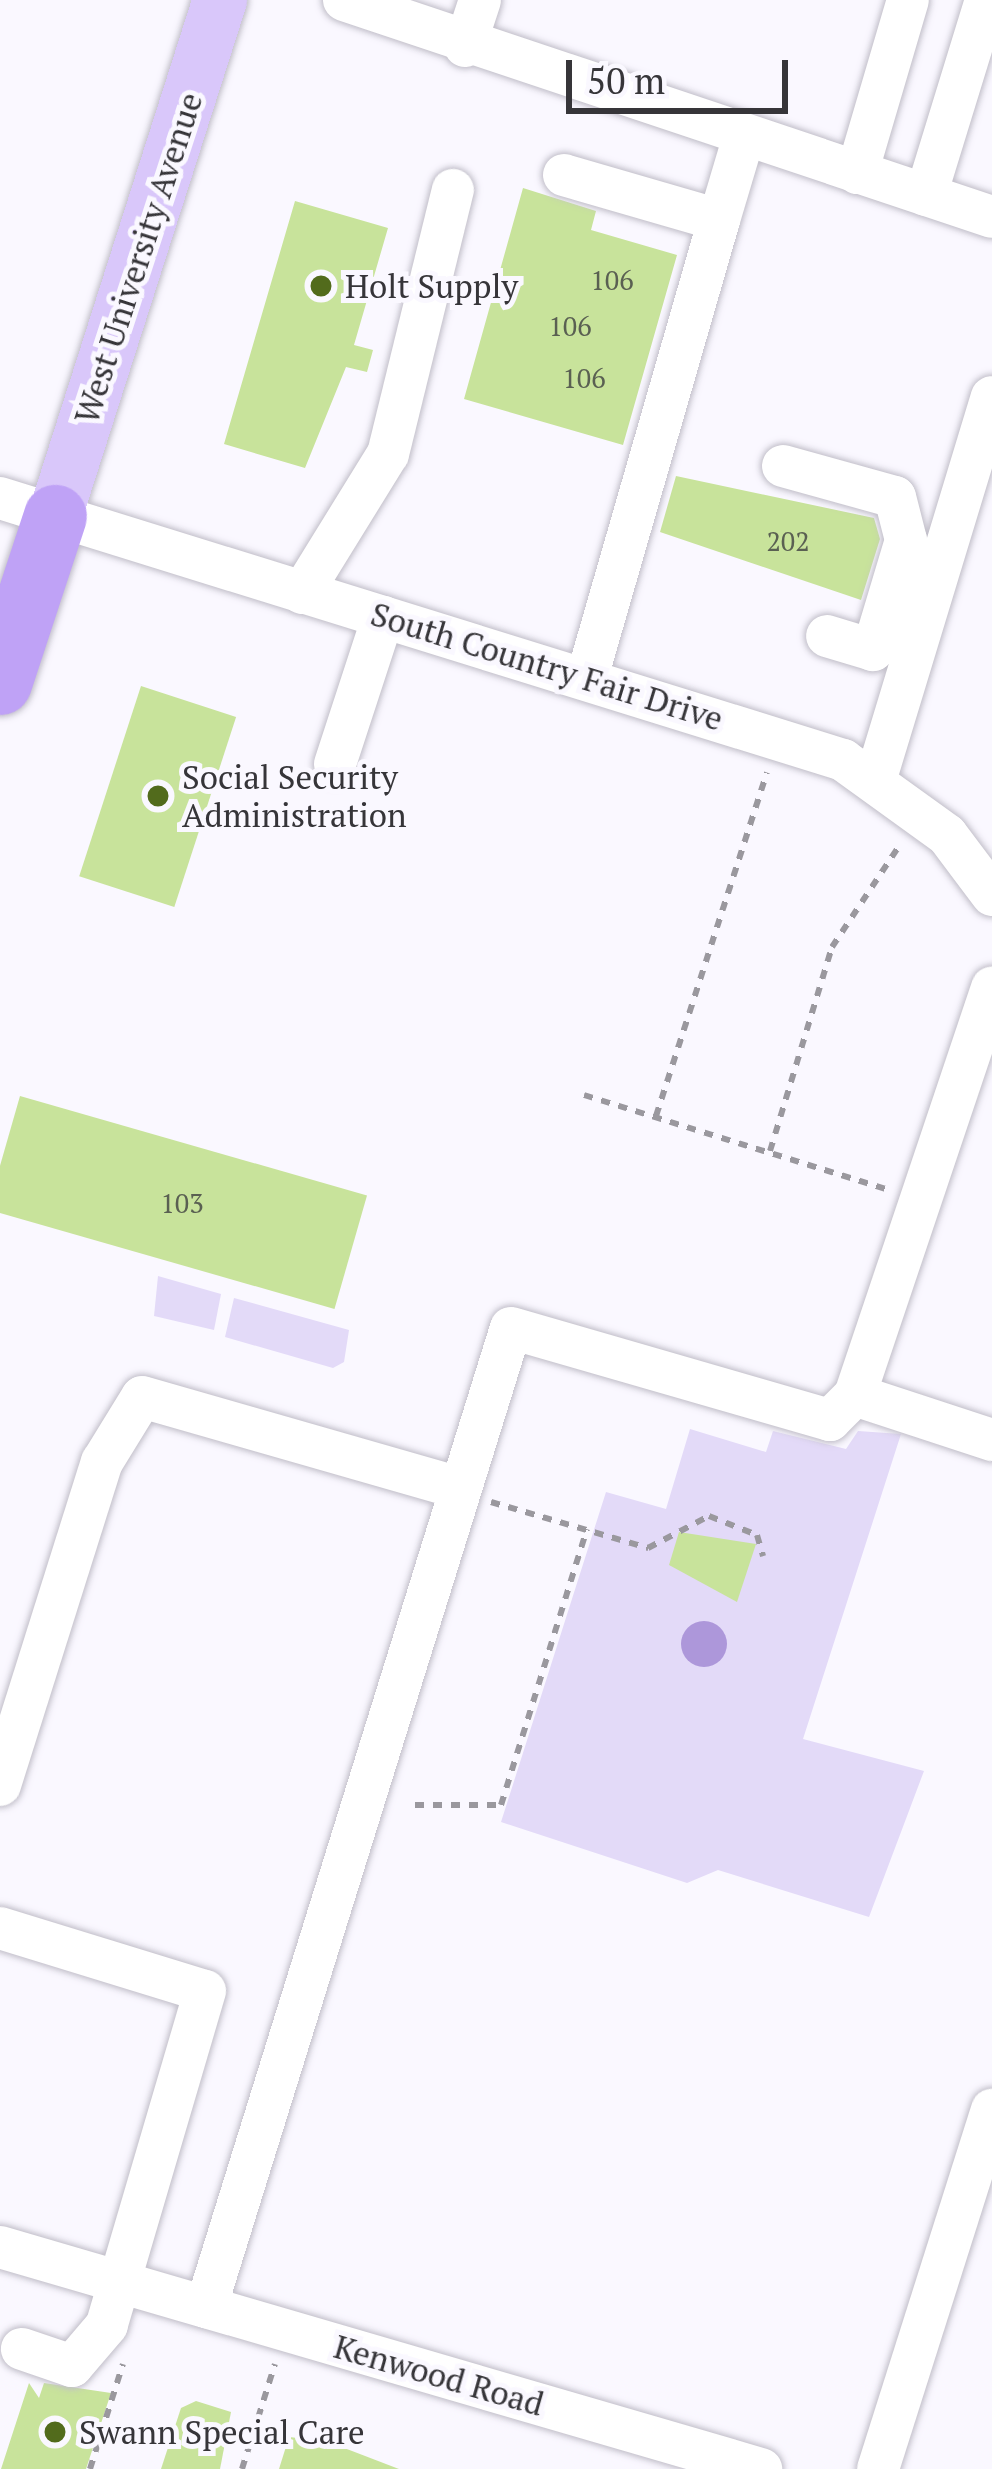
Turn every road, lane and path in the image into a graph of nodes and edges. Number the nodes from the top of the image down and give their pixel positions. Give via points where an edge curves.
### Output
1 (220, 0) edge
2 (344, 0) edge
3 (480, 0) edge
4 (908, 0) edge
5 (986, 0) edge
6 (465, 46) junction
7 (744, 136) junction
8 (857, 173) junction
9 (564, 175) dead end
10 (453, 190) dead end
11 (926, 195) junction
12 (992, 217) edge
13 (719, 220) junction
14 (992, 397) edge
15 (783, 466) dead end
16 (28, 507) edge
17 (302, 593) junction
18 (383, 617) junction
19 (827, 636) dead end
20 (587, 677) junction
21 (0, 682) edge
22 (779, 736) junction
23 (335, 764) dead end
24 (876, 778) junction
25 (922, 813) junction
26 (992, 895) edge
27 (992, 987) edge
28 (584, 1095) dead end
29 (656, 1116) junction
30 (770, 1151) junction
31 (889, 1190) dead end
32 (855, 1396) junction
33 (992, 1439) edge
34 (460, 1488) junction
35 (587, 1529) junction
36 (763, 1556) dead end
37 (0, 1785) edge
38 (415, 1805) dead end
39 (0, 1928) edge
40 (992, 2110) edge
41 (0, 2247) edge
42 (117, 2281) junction
43 (206, 2307) junction
44 (22, 2349) dead end
45 (125, 2353) dead end
46 (273, 2371) dead end
47 (90, 2469) edge
48 (242, 2469) edge
49 (761, 2469) edge
50 (878, 2469) edge

1 - 16 main road, West University Avenue
2 - 6 street
3 - 6 street
4 - 8 street
5 - 11 street
6 - 7 street
7 - 8 street
7 - 13 street
8 - 11 street
9 - 13 street
10 - 17 street via 388,454
11 - 12 street
13 - 20 street
14 - 24 street
15 - 19 street via 895,497 906,540 872,650
16 - 17 street, South Country Fair Drive
16 - 21 highway
17 - 18 street, South Country Fair Drive
18 - 20 street, South Country Fair Drive
18 - 23 street
20 - 22 street, South Country Fair Drive
22 - 24 street, South Country Fair Drive
22 - 29 path
24 - 25 street, South Country Fair Drive
25 - 26 street, South Country Fair Drive
25 - 30 path via 832,947
27 - 32 street
28 - 29 path
29 - 30 path
30 - 31 path
32 - 33 street
32 - 34 street via 830,1420 512,1328
34 - 35 path
34 - 37 street via 142,1397 103,1462
34 - 43 street
35 - 36 path via 648,1548 709,1516 757,1535
35 - 38 path via 501,1805
39 - 42 street via 205,1991
40 - 50 street
41 - 42 street, Kenwood Road
42 - 43 street, Kenwood Road
42 - 44 street via 106,2325 72,2366
43 - 49 street, Kenwood Road
45 - 47 path
46 - 48 path

